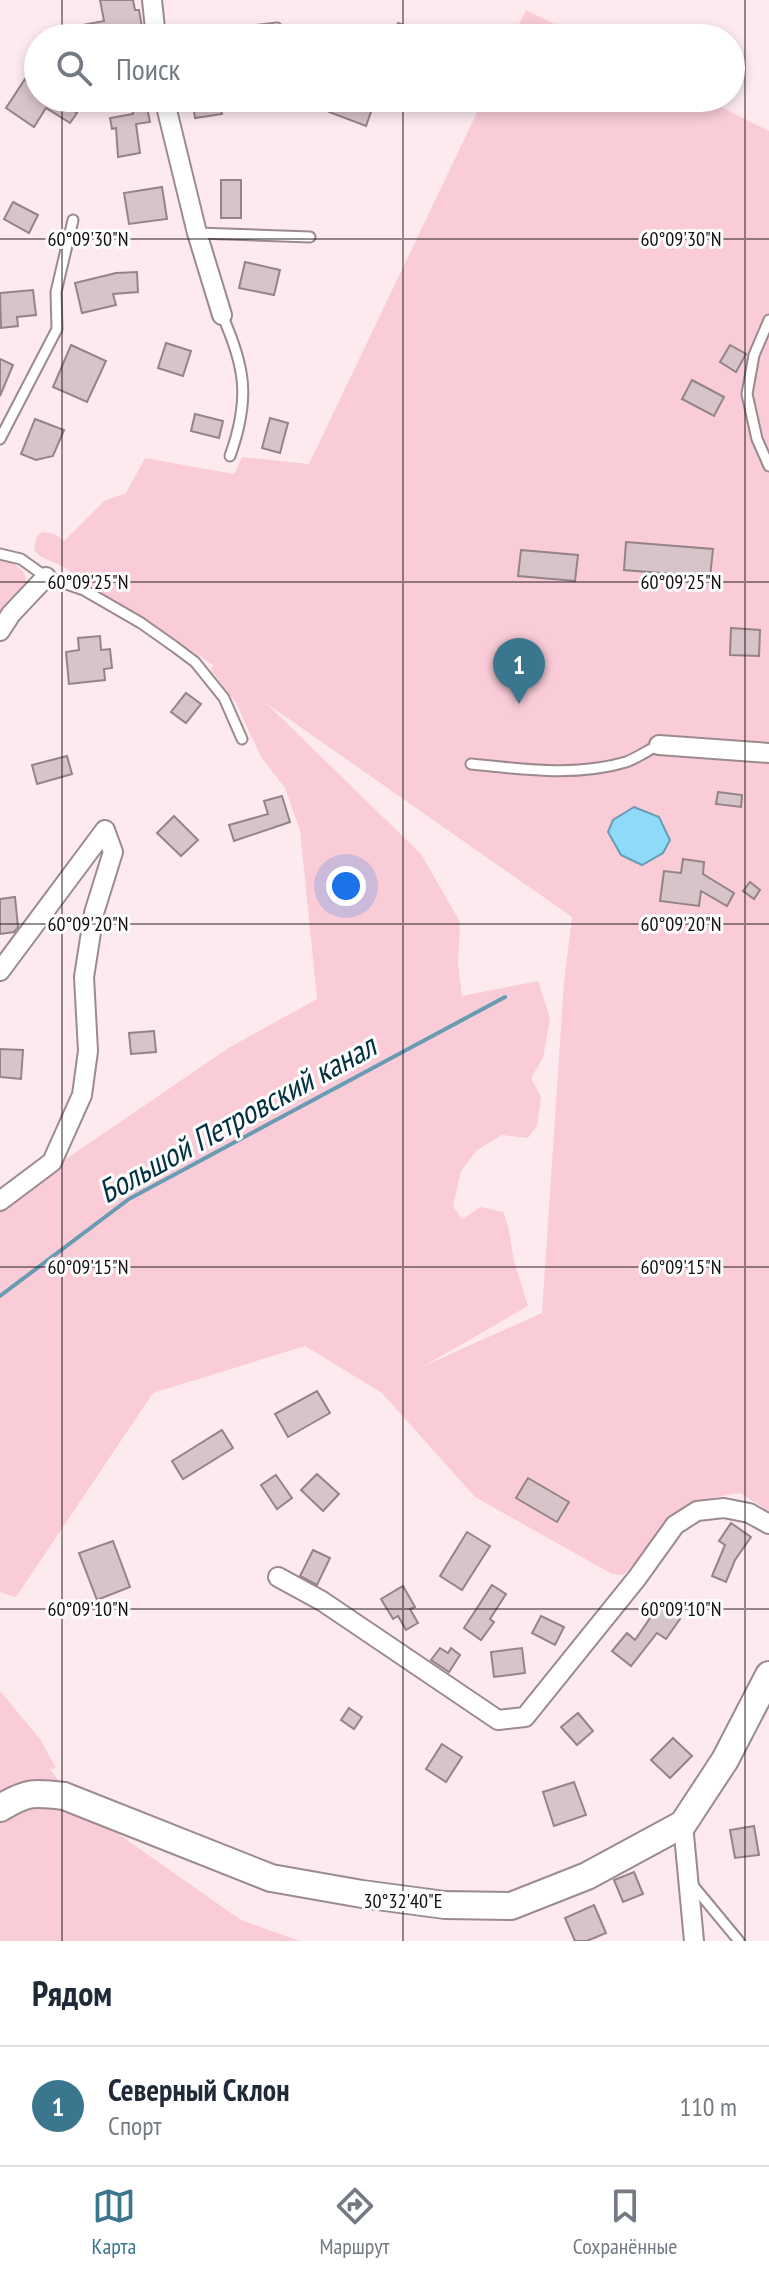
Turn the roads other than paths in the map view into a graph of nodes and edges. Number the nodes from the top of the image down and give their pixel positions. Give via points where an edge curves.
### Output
1 (152, 0) edge
2 (155, 24) edge
3 (167, 112) edge
4 (73, 220) dead end
5 (197, 233) junction
6 (310, 237) dead end
7 (222, 315) joint
8 (769, 320) edge
9 (0, 439) edge
10 (230, 456) dead end
11 (769, 466) edge
12 (0, 554) edge
13 (46, 577) junction
14 (0, 631) edge
15 (242, 739) dead end
16 (659, 745) joint
17 (769, 753) edge
18 (471, 764) dead end
19 (0, 971) edge
20 (0, 1201) edge
21 (769, 1524) edge
22 (278, 1577) dead end
23 (769, 1675) edge
24 (0, 1808) edge
25 (683, 1824) junction
26 (687, 1877) junction
27 (694, 1941) edge
28 (739, 1941) edge

1 - 2 street
3 - 5 street
4 - 9 lane via 56,292 57,329
5 - 6 lane
5 - 7 street
7 - 10 lane via 243,372 244,398
8 - 11 lane via 754,355 747,394
12 - 13 lane via 21,559
13 - 14 street
13 - 15 lane via 84,590 195,662 224,698
16 - 17 street
16 - 18 lane via 627,761 586,770
19 - 20 street via 105,830 113,852 94,913 84,977 88,1051 82,1095 52,1162
21 - 22 street via 724,1508 697,1511 675,1525 525,1717 498,1720
23 - 25 street via 725,1760
24 - 25 street via 22,1795 64,1796 271,1878 445,1905 511,1906 587,1876
25 - 26 street
26 - 27 street
26 - 28 lane

